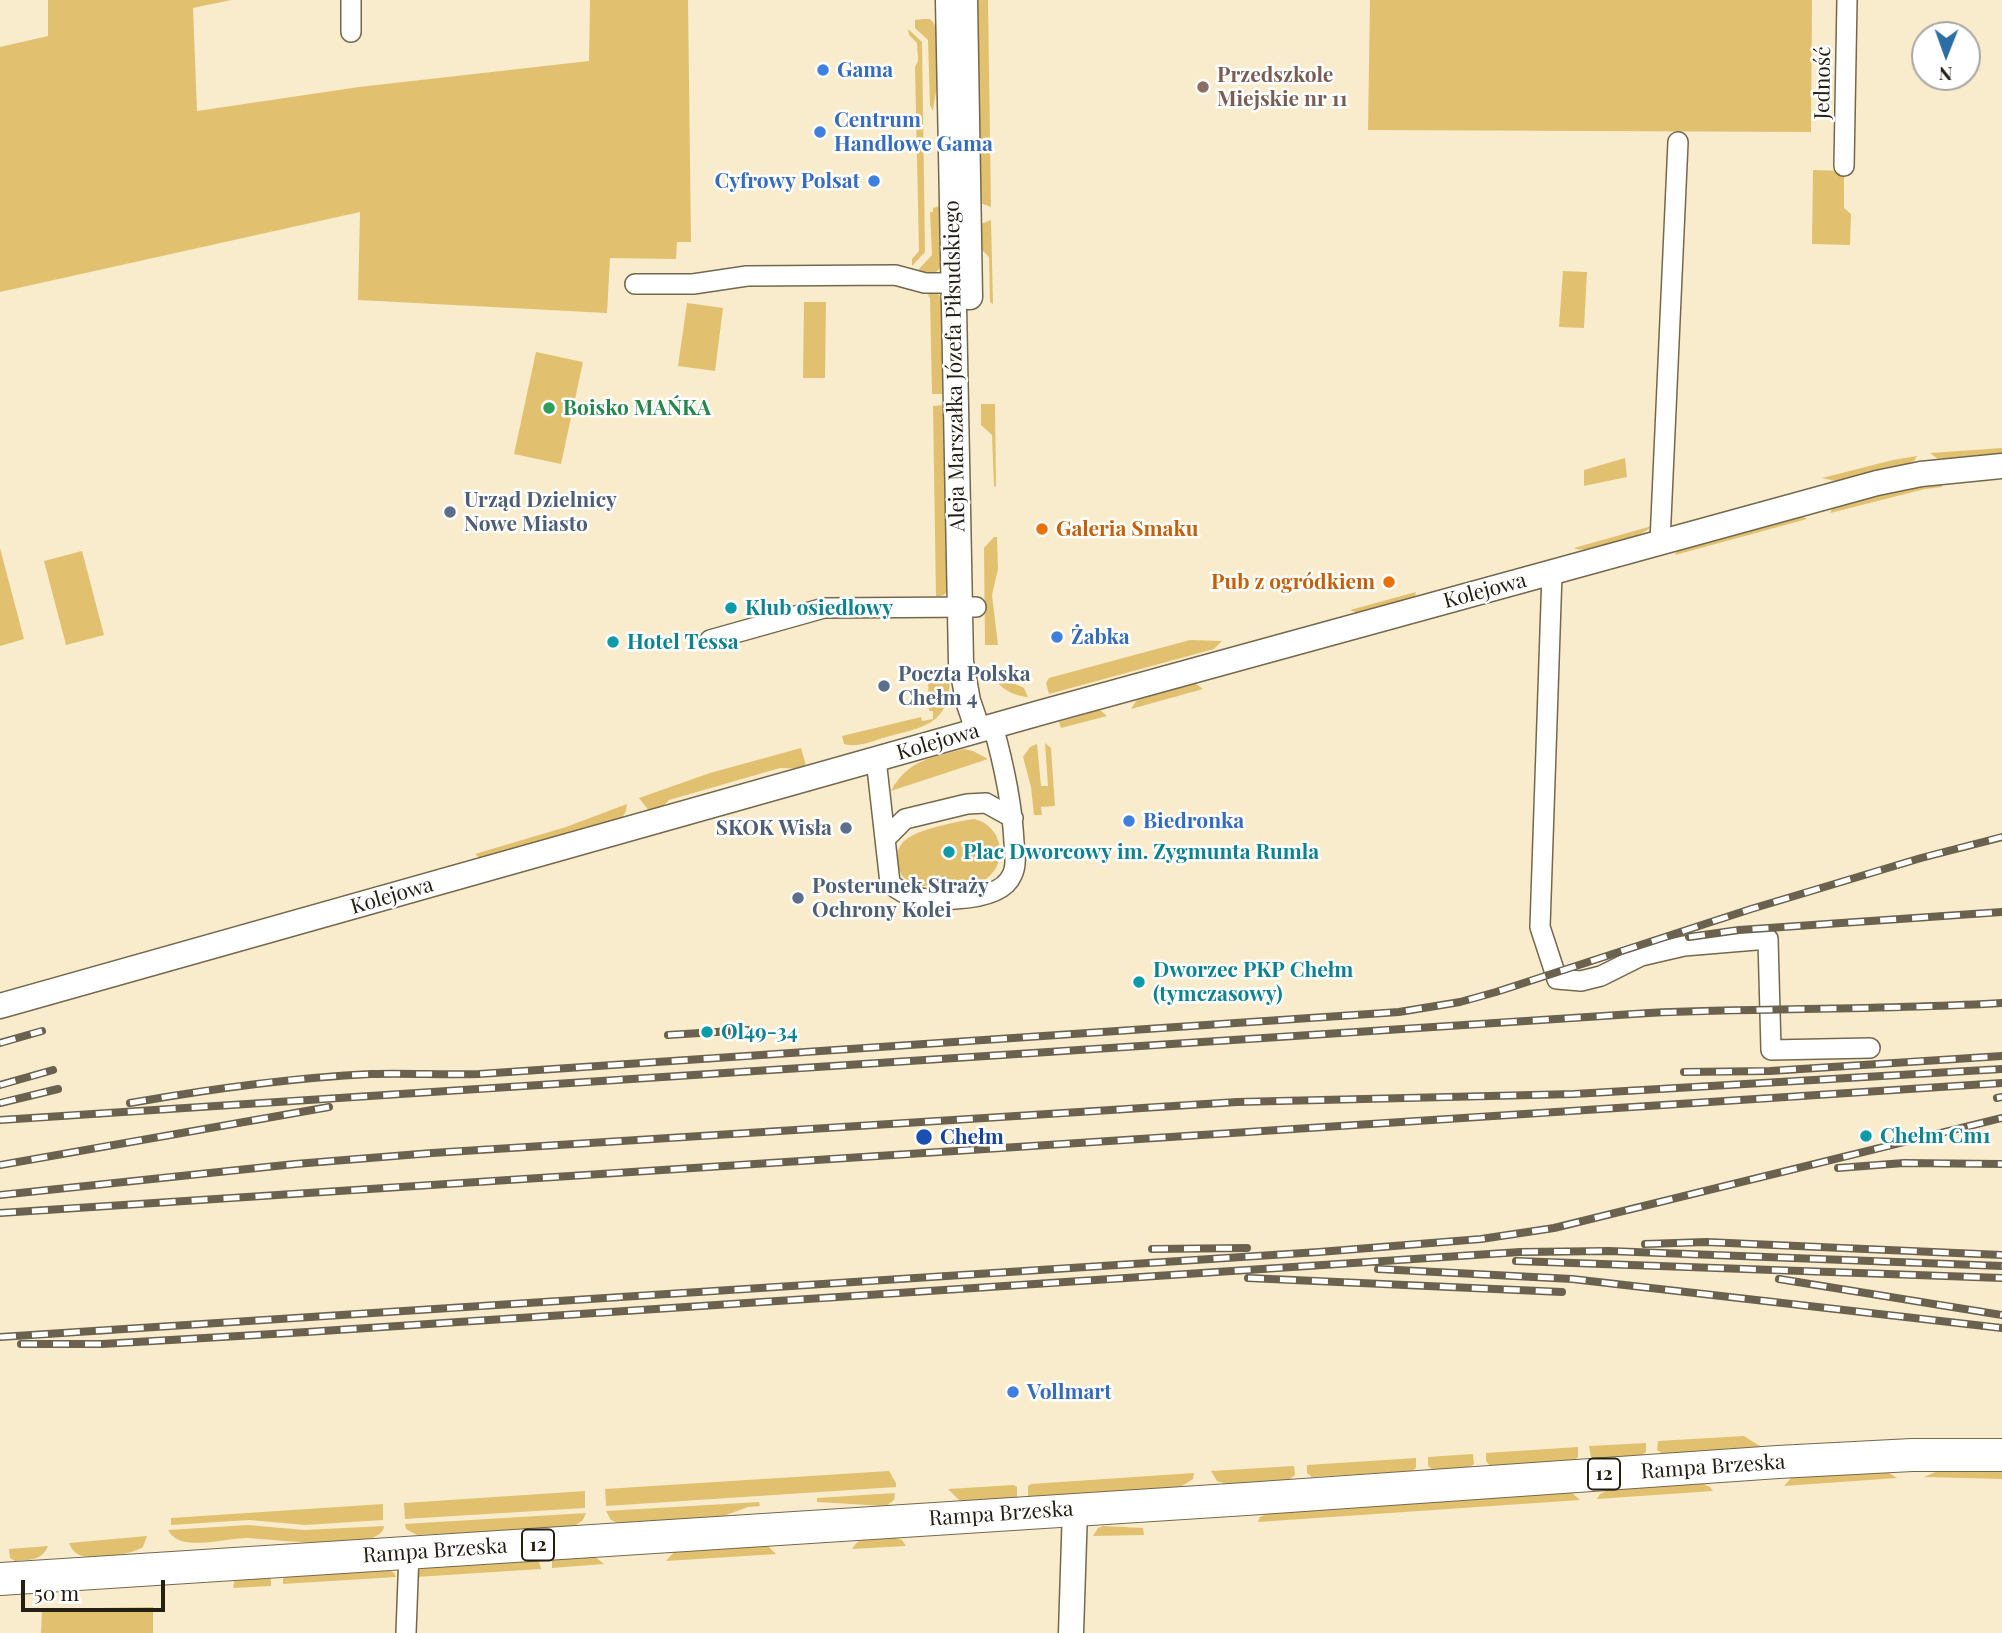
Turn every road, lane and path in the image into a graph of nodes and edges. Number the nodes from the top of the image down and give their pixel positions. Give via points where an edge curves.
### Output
1 (351, 0) edge
2 (948, 0) edge
3 (965, 0) edge
4 (1847, 0) edge
5 (351, 32) dead end
6 (1678, 142) dead end
7 (1844, 166) dead end
8 (962, 284) junction
9 (635, 285) dead end
10 (2002, 466) edge
11 (1660, 542) junction
12 (1552, 573) junction
13 (968, 607) junction
14 (710, 640) dead end
15 (985, 728) junction
16 (876, 759) junction
17 (1013, 818) junction
18 (885, 839) junction
19 (0, 1006) edge
20 (1870, 1048) dead end
21 (2002, 1455) edge
22 (1075, 1509) junction
23 (409, 1553) junction
24 (0, 1579) edge
25 (406, 1633) edge
26 (1071, 1633) edge

1 - 5 street
2 - 8 street, Aleja Marszałka Józefa Piłsudskiego
3 - 8 street, Aleja Marszałka Józefa Piłsudskiego
4 - 7 street, Jedność
6 - 11 street
8 - 9 street via 925,283 895,275 747,276 693,284
8 - 13 street, Aleja Marszałka Józefa Piłsudskiego
10 - 11 street, Kolejowa via 1877,483
11 - 12 street, Kolejowa
12 - 15 street, Kolejowa
12 - 20 street via 1540,927 1557,979 1581,981 1601,976 1641,956 1684,946 1768,939 1771,1050
13 - 14 street via 824,608
13 - 15 street, Aleja Marszałka Józefa Piłsudskiego
15 - 16 street, Kolejowa
15 - 17 street via 1004,764
16 - 18 street
16 - 19 street, Kolejowa
17 - 18 street via 986,803 967,804 905,819
17 - 18 street via 1013,874 1004,886 968,898 931,900 900,892 890,883
21 - 22 highway, Rampa Brzeska / 12 via 1778,1462
22 - 23 highway, Rampa Brzeska / 12
22 - 26 street
23 - 24 highway, Rampa Brzeska / 12
23 - 25 street

